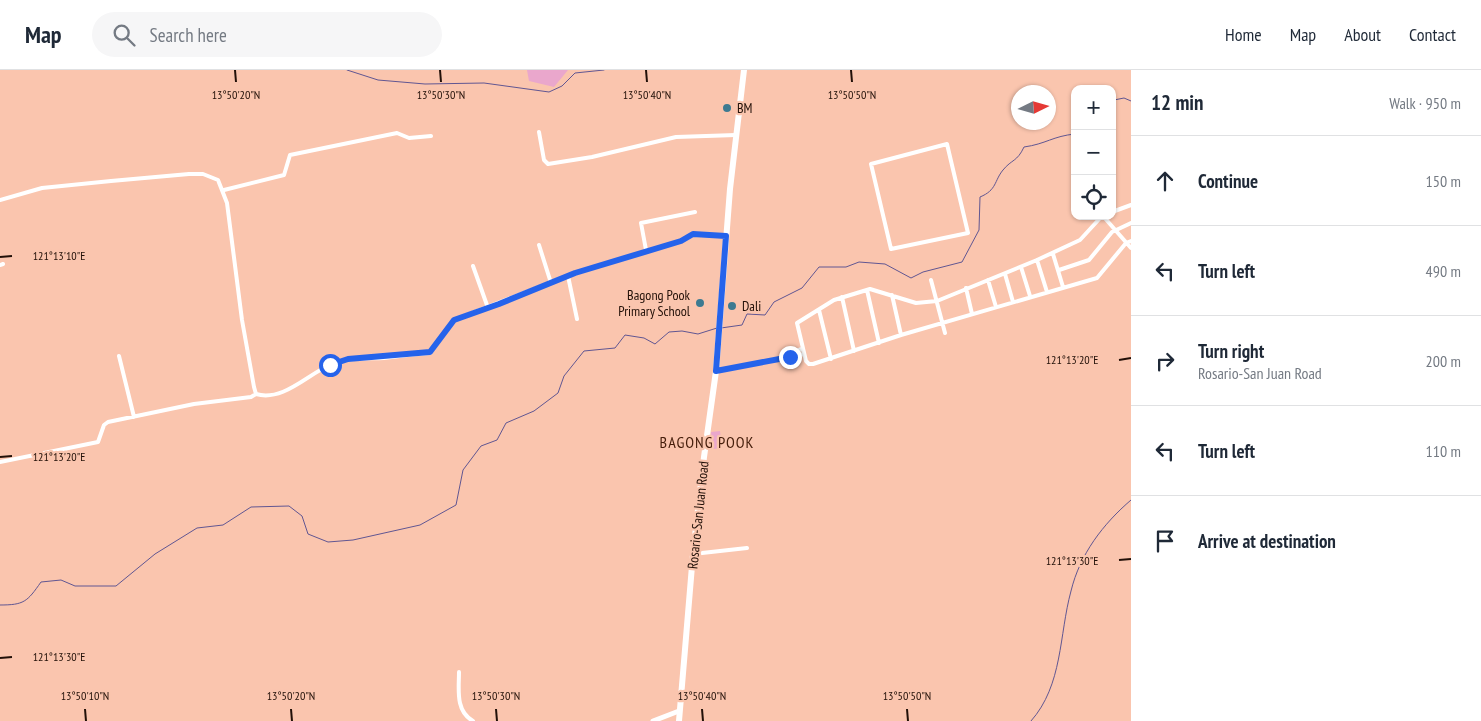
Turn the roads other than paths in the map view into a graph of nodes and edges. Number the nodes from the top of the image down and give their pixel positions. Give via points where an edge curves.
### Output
1 (744, 70) edge
2 (539, 132) dead end
3 (736, 135) junction
4 (431, 136) dead end
5 (947, 144) joint
6 (224, 190) junction
7 (0, 200) edge
8 (1131, 205) edge
9 (1116, 211) edge
10 (695, 212) dead end
11 (1100, 220) edge
12 (1106, 220) edge
13 (1131, 223) edge
14 (1115, 230) junction
15 (726, 236) junction
16 (1131, 241) edge
17 (1126, 243) junction
18 (540, 245) dead end
19 (1131, 248) edge
20 (646, 250) junction
21 (1053, 254) junction
22 (1037, 260) junction
23 (473, 266) dead end
24 (1021, 267) junction
25 (1059, 270) junction
26 (1004, 274) junction
27 (568, 276) junction
28 (931, 280) dead end
29 (988, 280) junction
30 (551, 283) junction
31 (1063, 287) junction
32 (966, 288) junction
33 (866, 290) junction
34 (1047, 292) junction
35 (892, 295) junction
36 (1030, 296) junction
37 (842, 297) junction
38 (937, 301) junction
39 (1013, 302) junction
40 (996, 307) junction
41 (488, 308) junction
42 (819, 310) junction
43 (972, 314) junction
44 (577, 319) dead end
45 (943, 323) junction
46 (945, 333) dead end
47 (900, 335) junction
48 (879, 343) junction
49 (803, 351) junction
50 (854, 351) junction
51 (119, 356) dead end
52 (831, 358) junction
53 (716, 371) junction
54 (256, 394) junction
55 (134, 417) junction
56 (0, 462) edge
57 (746, 548) dead end
58 (693, 554) junction
59 (459, 672) dead end
60 (679, 711) junction
61 (473, 721) edge
62 (653, 721) edge
63 (679, 721) edge

1 - 3 main road, Rosario-San Juan Road
2 - 3 street via 544,160 548,164 676,137
3 - 15 main road, Rosario-San Juan Road
4 - 6 street via 409,138 397,134 290,155 284,174
5 - 5 street via 871,164 890,249 968,233
6 - 7 street via 211,176 189,174 42,188
6 - 54 street
8 - 9 street
10 - 20 street via 641,223
11 - 21 street via 1084,238
12 - 14 street
13 - 14 street
14 - 17 street
14 - 25 street via 1089,260
15 - 20 street via 693,234 681,241
15 - 53 main road, Rosario-San Juan Road
16 - 17 street
17 - 19 street
17 - 31 street via 1099,276
18 - 30 street
20 - 27 street
21 - 22 street
21 - 25 street
22 - 24 street
22 - 34 street
23 - 41 street
24 - 26 street
24 - 36 street
25 - 31 street
26 - 29 street
26 - 39 street
27 - 30 street
27 - 44 street
28 - 38 street
29 - 32 street
29 - 40 street
30 - 41 street
31 - 34 street
32 - 38 street
32 - 43 street
33 - 35 street
33 - 37 street
33 - 48 street
34 - 36 street
35 - 38 street via 916,303
35 - 47 street
36 - 39 street
37 - 42 street
37 - 50 street
38 - 45 street
39 - 40 street
40 - 43 street
41 - 54 street via 454,320 430,352 348,359 330,365 279,393
42 - 49 street via 797,323
42 - 52 street
43 - 45 street
45 - 46 street
45 - 47 street
47 - 48 street
48 - 50 street
49 - 52 street via 809,364
49 - 53 street
50 - 52 street
51 - 55 street
53 - 58 main road, Rosario-San Juan Road
54 - 55 street
55 - 56 street via 108,422 98,442
57 - 58 street
58 - 60 main road, Rosario-San Juan Road
59 - 61 street via 460,705
60 - 62 street
60 - 63 main road, Rosario-San Juan Road

